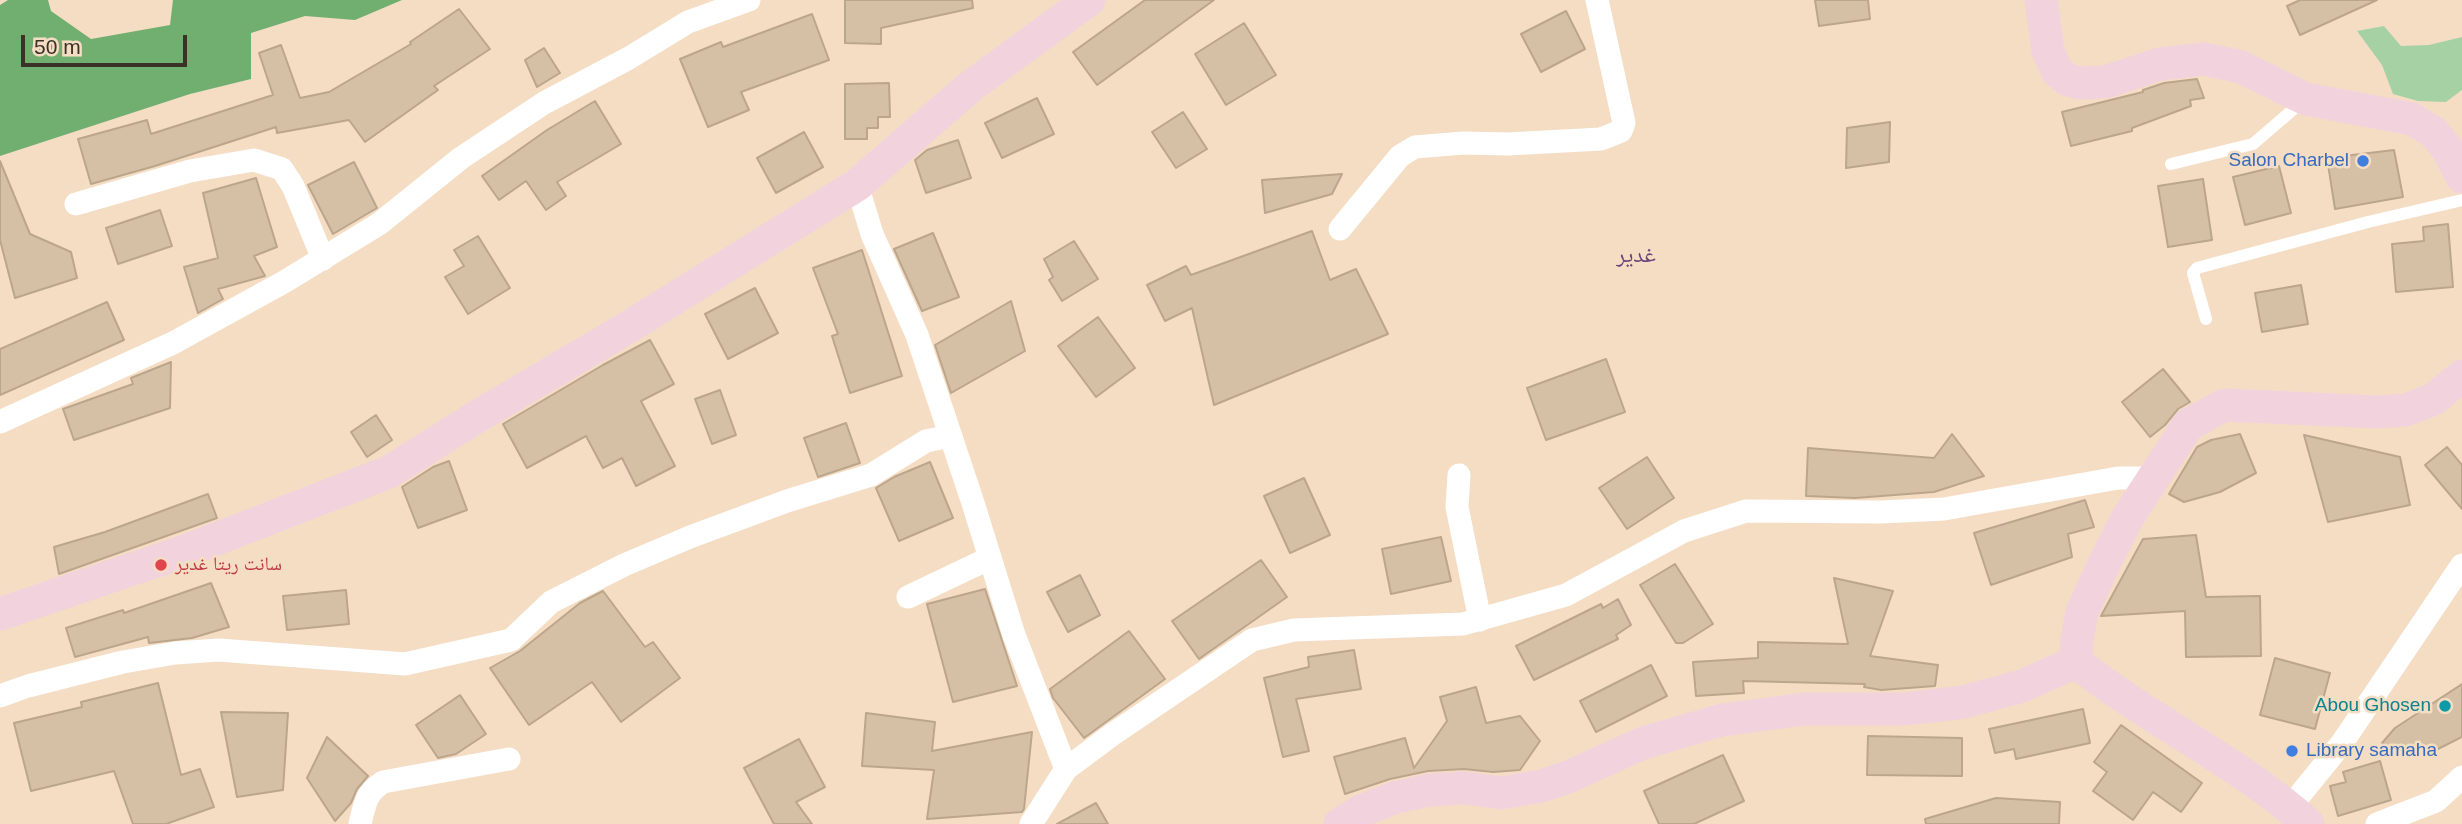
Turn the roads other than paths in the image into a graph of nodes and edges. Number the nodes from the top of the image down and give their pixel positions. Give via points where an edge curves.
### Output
1 (749, 0) edge
2 (1089, 0) edge
3 (1597, 0) edge
4 (2040, 0) edge
5 (2305, 99) junction
6 (2455, 138) edge
7 (2171, 164) dead end
8 (2462, 177) edge
9 (857, 186) junction
10 (2462, 200) edge
11 (76, 204) dead end
12 (1340, 229) dead end
13 (323, 259) junction
14 (2206, 319) dead end
15 (2462, 376) edge
16 (0, 422) edge
17 (950, 436) junction
18 (1459, 475) dead end
19 (2153, 478) junction
20 (990, 558) junction
21 (2462, 565) edge
22 (908, 597) dead end
23 (0, 614) edge
24 (1480, 620) junction
25 (2076, 662) junction
26 (0, 696) edge
27 (509, 759) dead end
28 (1066, 769) junction
29 (2462, 777) edge
30 (2299, 816) edge
31 (360, 824) edge
32 (1031, 824) edge
33 (1340, 824) edge
34 (2377, 824) edge

1 - 13 street via 688,22 544,103 461,158 379,224
2 - 9 street via 971,86
3 - 12 street via 1625,123 1621,131 1601,139 1415,147 1400,156
4 - 5 street via 2048,51 2057,71 2068,80 2105,82 2160,64 2204,59 2241,67
5 - 6 street via 2413,119 2433,132
5 - 7 lane via 2253,144
6 - 8 street
9 - 17 street
9 - 23 street via 389,472 203,544
10 - 14 lane via 2197,268 2193,273
11 - 13 street via 190,171 254,160 282,169
13 - 16 street via 173,343
15 - 19 street via 2434,399 2406,410 2224,405 2188,425
17 - 20 street
17 - 26 street via 926,441 871,475 787,501 624,565 551,602 512,640 405,664 219,650 175,653 123,662
18 - 24 street via 1457,507
19 - 24 street via 2118,478 1944,509 1746,511 1684,531 1566,595
19 - 25 street via 2128,517 2082,612
20 - 22 street
20 - 28 street via 1018,648
21 - 30 street via 2342,743
24 - 28 street via 1294,631 1252,640
25 - 30 street
25 - 33 street via 2022,686 1964,702 1905,709 1804,709 1722,720 1643,743 1541,786 1501,793 1429,790 1394,797
27 - 31 street via 383,782 366,799
28 - 32 street
29 - 34 street via 2436,801

